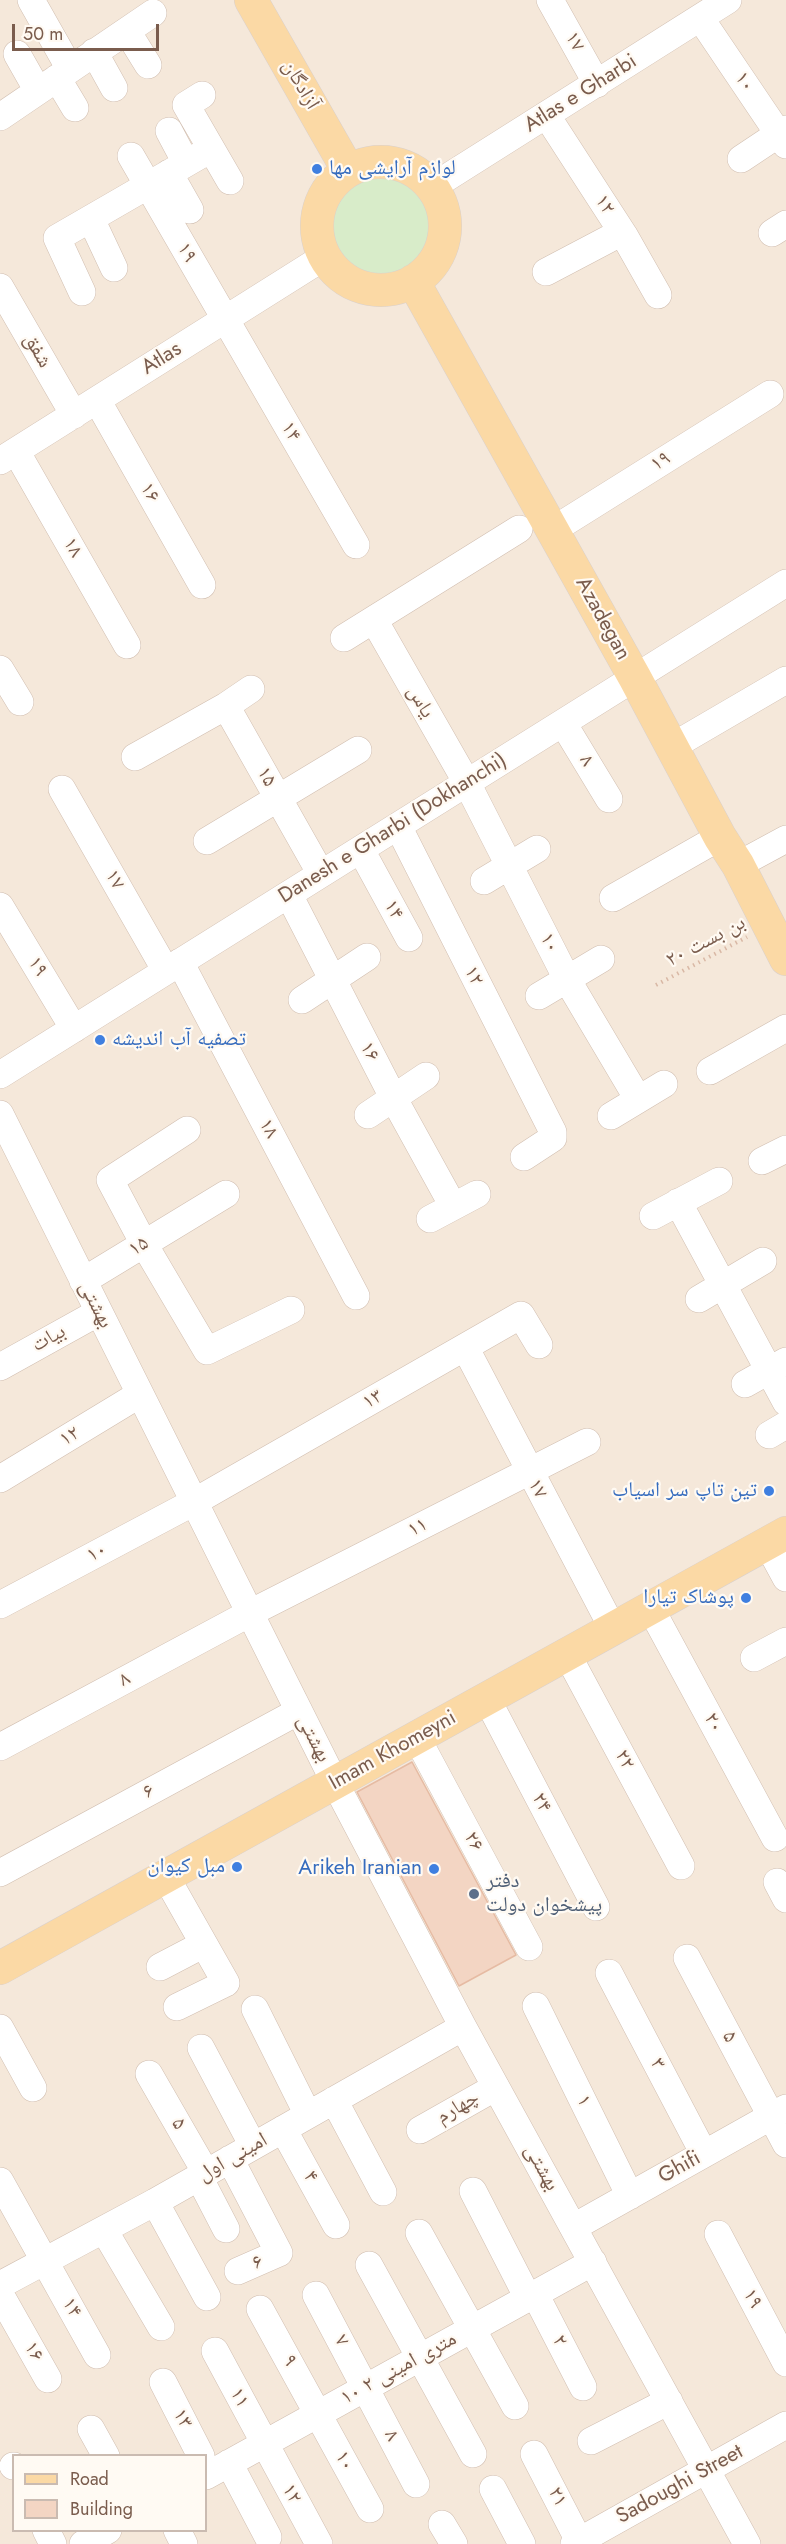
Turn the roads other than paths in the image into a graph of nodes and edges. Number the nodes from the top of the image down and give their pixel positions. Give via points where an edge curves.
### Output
1 (31, 0) edge
2 (251, 0) edge
3 (550, 0) edge
4 (728, 0) edge
5 (141, 15) edge
6 (701, 19) junction
7 (94, 52) junction
8 (16, 54) dead end
9 (148, 65) dead end
10 (55, 79) junction
11 (597, 84) junction
12 (114, 88) dead end
13 (202, 95) dead end
14 (75, 108) dead end
15 (547, 116) junction
16 (0, 117) edge
17 (169, 131) dead end
18 (784, 136) edge
19 (211, 148) junction
20 (131, 156) dead end
21 (741, 159) dead end
22 (348, 170) junction
23 (168, 174) junction
24 (230, 181) dead end
25 (432, 188) junction
26 (190, 210) dead end
27 (91, 219) junction
28 (622, 232) junction
29 (324, 257) junction
30 (114, 268) dead end
31 (546, 272) dead end
32 (413, 281) junction
33 (0, 287) edge
34 (82, 292) dead end
35 (658, 295) dead end
36 (225, 320) junction
37 (770, 394) dead end
38 (97, 400) junction
39 (74, 415) junction
40 (8, 456) edge
41 (519, 529) dead end
42 (553, 530) junction
43 (356, 545) dead end
44 (786, 583) edge
45 (202, 585) dead end
46 (374, 620) junction
47 (344, 638) dead end
48 (127, 645) dead end
49 (0, 669) edge
50 (635, 678) junction
51 (786, 680) edge
52 (251, 689) dead end
53 (20, 702) dead end
54 (226, 706) junction
55 (563, 723) junction
56 (673, 746) junction
57 (358, 750) dead end
58 (135, 757) dead end
59 (467, 783) junction
60 (62, 789) dead end
61 (279, 799) junction
62 (609, 799) dead end
63 (398, 826) junction
64 (720, 837) junction
65 (786, 839) edge
66 (207, 842) dead end
67 (537, 849) dead end
68 (361, 850) junction
69 (738, 865) junction
70 (508, 866) junction
71 (321, 874) junction
72 (484, 881) dead end
73 (289, 895) junction
74 (614, 898) dead end
75 (0, 906) edge
76 (409, 938) dead end
77 (367, 957) dead end
78 (601, 959) dead end
79 (786, 959) edge
80 (173, 967) junction
81 (331, 980) junction
82 (568, 981) junction
83 (539, 996) dead end
84 (302, 1000) dead end
85 (786, 1028) edge
86 (74, 1029) junction
87 (710, 1071) dead end
88 (0, 1075) edge
89 (426, 1076) dead end
90 (664, 1084) dead end
91 (394, 1099) junction
92 (638, 1099) junction
93 (0, 1114) edge
94 (368, 1115) dead end
95 (611, 1116) dead end
96 (187, 1130) dead end
97 (786, 1149) edge
98 (524, 1157) dead end
99 (762, 1161) dead end
100 (719, 1181) dead end
101 (226, 1194) dead end
102 (477, 1194) dead end
103 (678, 1202) junction
104 (453, 1206) junction
105 (652, 1216) dead end
106 (430, 1219) dead end
107 (144, 1244) junction
108 (763, 1261) dead end
109 (83, 1281) junction
110 (723, 1284) junction
111 (356, 1296) dead end
112 (699, 1299) dead end
113 (291, 1310) dead end
114 (99, 1312) junction
115 (539, 1345) dead end
116 (465, 1347) junction
117 (778, 1365) edge
118 (0, 1367) edge
119 (745, 1384) dead end
120 (140, 1394) junction
121 (786, 1402) edge
122 (587, 1442) dead end
123 (528, 1472) junction
124 (0, 1479) edge
125 (194, 1502) junction
126 (777, 1538) edge
127 (786, 1578) edge
128 (0, 1605) edge
129 (651, 1609) junction
130 (250, 1613) junction
131 (613, 1629) junction
132 (786, 1641) edge
133 (567, 1654) junction
134 (754, 1658) dead end
135 (487, 1699) junction
136 (299, 1711) junction
137 (417, 1738) junction
138 (0, 1747) edge
139 (334, 1783) junction
140 (775, 1838) dead end
141 (681, 1866) dead end
142 (0, 1873) edge
143 (166, 1876) junction
144 (596, 1907) dead end
145 (204, 1944) junction
146 (529, 1947) dead end
147 (687, 1958) dead end
148 (160, 1967) dead end
149 (0, 1968) edge
150 (609, 1973) dead end
151 (536, 2006) dead end
152 (177, 2007) dead end
153 (255, 2009) dead end
154 (463, 2027) junction
155 (0, 2028) edge
156 (201, 2048) dead end
157 (149, 2074) dead end
158 (496, 2086) junction
159 (33, 2088) dead end
160 (334, 2100) junction
161 (779, 2112) edge
162 (308, 2115) junction
163 (283, 2129) junction
164 (420, 2130) dead end
165 (786, 2144) edge
166 (242, 2153) junction
167 (704, 2154) junction
168 (203, 2175) junction
169 (0, 2181) edge
170 (473, 2191) dead end
171 (383, 2192) dead end
172 (630, 2196) junction
173 (155, 2202) junction
174 (336, 2225) dead end
175 (574, 2227) junction
176 (226, 2229) dead end
177 (104, 2230) junction
178 (419, 2233) dead end
179 (718, 2235) dead end
180 (44, 2262) junction
181 (593, 2262) junction
182 (369, 2265) dead end
183 (238, 2271) dead end
184 (0, 2285) edge
185 (0, 2294) edge
186 (316, 2295) dead end
187 (207, 2296) dead end
188 (531, 2296) junction
189 (260, 2309) dead end
190 (161, 2326) dead end
191 (471, 2329) junction
192 (215, 2351) dead end
193 (97, 2355) dead end
194 (420, 2358) junction
195 (786, 2363) edge
196 (48, 2379) dead end
197 (163, 2382) dead end
198 (366, 2387) junction
199 (583, 2387) dead end
200 (669, 2401) junction
201 (515, 2406) dead end
202 (318, 2414) junction
203 (786, 2425) edge
204 (91, 2429) dead end
205 (591, 2441) dead end
206 (264, 2444) junction
207 (105, 2454) edge
208 (203, 2454) edge
209 (473, 2454) dead end
210 (534, 2454) dead end
211 (210, 2467) edge
212 (706, 2470) junction
213 (416, 2484) dead end
214 (493, 2489) dead end
215 (370, 2509) dead end
216 (268, 2537) dead end
217 (577, 2542) edge
218 (319, 2544) edge
219 (522, 2544) edge
220 (747, 2544) edge

1 - 10 street
2 - 22 main road, آزادگان
3 - 11 street, ۱۷
4 - 6 street, Atlas e Gharbi
5 - 7 street
5 - 9 street
6 - 11 street, Atlas e Gharbi
6 - 18 street, ۱۰
7 - 10 street
7 - 12 street
8 - 10 street
10 - 14 street
10 - 16 street
11 - 15 street, Atlas e Gharbi
13 - 19 street via 186,105
15 - 25 street, Atlas e Gharbi
15 - 28 street, ۱۲
17 - 23 street
18 - 21 street
19 - 23 street
19 - 24 street
20 - 23 street
22 - 25 main road via 375,162 403,165
22 - 29 main road via 322,200 317,218 317,238
23 - 26 street
23 - 27 street
23 - 36 street, ۱۹
25 - 32 main road via 443,212 444,238 427,270
27 - 30 street
27 - 34 street via 57,238
28 - 31 street
28 - 35 street, ۱۲
29 - 32 main road via 345,279 374,290 394,289
29 - 36 street, Atlas
32 - 42 main road, Azadegan
33 - 39 street, شفق
36 - 38 street, Atlas
36 - 43 street, ۱۴
37 - 42 street, ۱۹
38 - 39 street, Atlas
38 - 45 street, ۱۶
39 - 40 street, Atlas
40 - 48 street, ۱۸
41 - 46 street
42 - 50 main road, Azadegan
44 - 50 street, Danesh e Gharbi (Dokhanchi)
46 - 47 street
46 - 59 street, یاس
49 - 53 street
50 - 55 street, Danesh e Gharbi (Dokhanchi)
50 - 56 main road, Azadegan
51 - 56 street
52 - 54 street
54 - 58 street
54 - 61 street, ۱۵
55 - 59 street, Danesh e Gharbi (Dokhanchi)
55 - 62 street, ۸
56 - 64 main road, Azadegan
57 - 61 street
59 - 63 street, Danesh e Gharbi (Dokhanchi)
59 - 70 street, ۱۰
60 - 80 street, ۱۷
61 - 66 street
61 - 71 street, ۱۵
63 - 68 street, Danesh e Gharbi (Dokhanchi)
63 - 98 street, ۱۲ via 553,1132 553,1138
64 - 69 main road, Azadegan
64 - 74 street
65 - 69 street
67 - 70 street
68 - 71 street, Danesh e Gharbi (Dokhanchi)
68 - 76 street, ۱۴
69 - 79 main road, Azadegan
70 - 72 street
70 - 82 street, ۱۰
71 - 73 street, Danesh e Gharbi (Dokhanchi)
73 - 80 street, Danesh e Gharbi (Dokhanchi)
73 - 81 street, ۱۶
75 - 86 street, ۱۹
77 - 81 street
78 - 82 street
80 - 86 street, Danesh e Gharbi (Dokhanchi)
80 - 111 street, ۱۸
81 - 84 street
81 - 91 street, ۱۶
82 - 83 street
82 - 92 street, ۱۰
85 - 87 street
86 - 88 street, Danesh e Gharbi (Dokhanchi)
89 - 91 street
90 - 92 street
91 - 94 street
91 - 104 street, ۱۶
92 - 95 street
93 - 109 street, بهشتی
96 - 107 street via 110,1180
97 - 99 street
100 - 103 street
101 - 107 street, ۱۵
102 - 104 street
103 - 105 street
103 - 110 street
104 - 106 street
107 - 109 street, ۱۵
107 - 113 street via 207,1351
108 - 110 street
109 - 114 street, بهشتی
110 - 112 street
110 - 117 street
114 - 118 street, بیات
114 - 120 street, بهشتی
115 - 116 street, ۱۳ via 521,1315
116 - 123 street, ۱۷
116 - 125 street, ۱۳
117 - 119 street
117 - 121 street
120 - 124 street, ۱۲
120 - 125 street, بهشتی
122 - 123 street, ۱۱
123 - 130 street, ۱۱
123 - 131 street, ۱۷
125 - 128 street, ۱۰
125 - 130 street, بهشتی
126 - 127 street
126 - 129 main road, Imam Khomeyni
129 - 131 main road, Imam Khomeyni
129 - 140 street, ۲۰
130 - 136 street, بهشتی
130 - 138 street, ۸
131 - 133 main road, Imam Khomeyni
132 - 134 street
133 - 135 main road, Imam Khomeyni
133 - 141 street, ۲۲
135 - 137 main road, Imam Khomeyni
135 - 144 street, ۲۴
136 - 139 street, بهشتی
136 - 142 street, ۶
137 - 139 main road, Imam Khomeyni
137 - 146 street, ۲۶
139 - 143 main road, Imam Khomeyni
139 - 154 street, بهشتی
143 - 145 street
143 - 149 main road, Imam Khomeyni
145 - 148 street
145 - 152 street via 226,1983
147 - 161 street, ۵
150 - 167 street, ۳
151 - 172 street, ۱
153 - 162 street
154 - 158 street, بهشتی
154 - 160 street, امینی اول
155 - 159 street
156 - 166 street
157 - 168 street, ۵
158 - 164 street, چهارم
158 - 175 street, بهشتی
160 - 162 street, امینی اول
160 - 171 street
161 - 165 street
161 - 167 street, Ghifi
162 - 163 street, امینی اول
163 - 166 street, امینی اول
163 - 174 street, ۴
166 - 168 street, امینی اول
166 - 183 street, ۶ via 279,2253
167 - 172 street, Ghifi
168 - 173 street, امینی اول
168 - 176 street
169 - 180 street
170 - 188 street
172 - 175 street, Ghifi
173 - 177 street, امینی اول
173 - 187 street
175 - 181 street, بهشتی
177 - 180 street, امینی اول
177 - 190 street
178 - 191 street
179 - 195 street, ۱۹
180 - 184 street, امینی اول
180 - 193 street, ۱۴
181 - 188 street, ۱۰ متری امینی ۲
181 - 200 street, بهشتی
182 - 194 street
185 - 196 street, ۱۶
186 - 198 street, ۷
188 - 191 street, ۱۰ متری امینی ۲
188 - 199 street, ۲
189 - 202 street, ۹
191 - 194 street, ۱۰ متری امینی ۲
191 - 201 street
192 - 206 street, ۱۱
194 - 198 street, ۱۰ متری امینی ۲
194 - 209 street
197 - 208 street, ۱۳
198 - 202 street, ۱۰ متری امینی ۲
198 - 213 street, ۸
200 - 205 street
200 - 212 street, بهشتی
202 - 206 street, ۱۰ متری امینی ۲
202 - 215 street, ۱۰
203 - 212 street, Sadoughi Street
204 - 207 street
206 - 211 street, ۱۰ متری امینی ۲
206 - 218 street, ۱۲
210 - 217 street, ۲۱
211 - 216 street
212 - 217 street, Sadoughi Street
212 - 220 street, بهشتی
214 - 219 street

